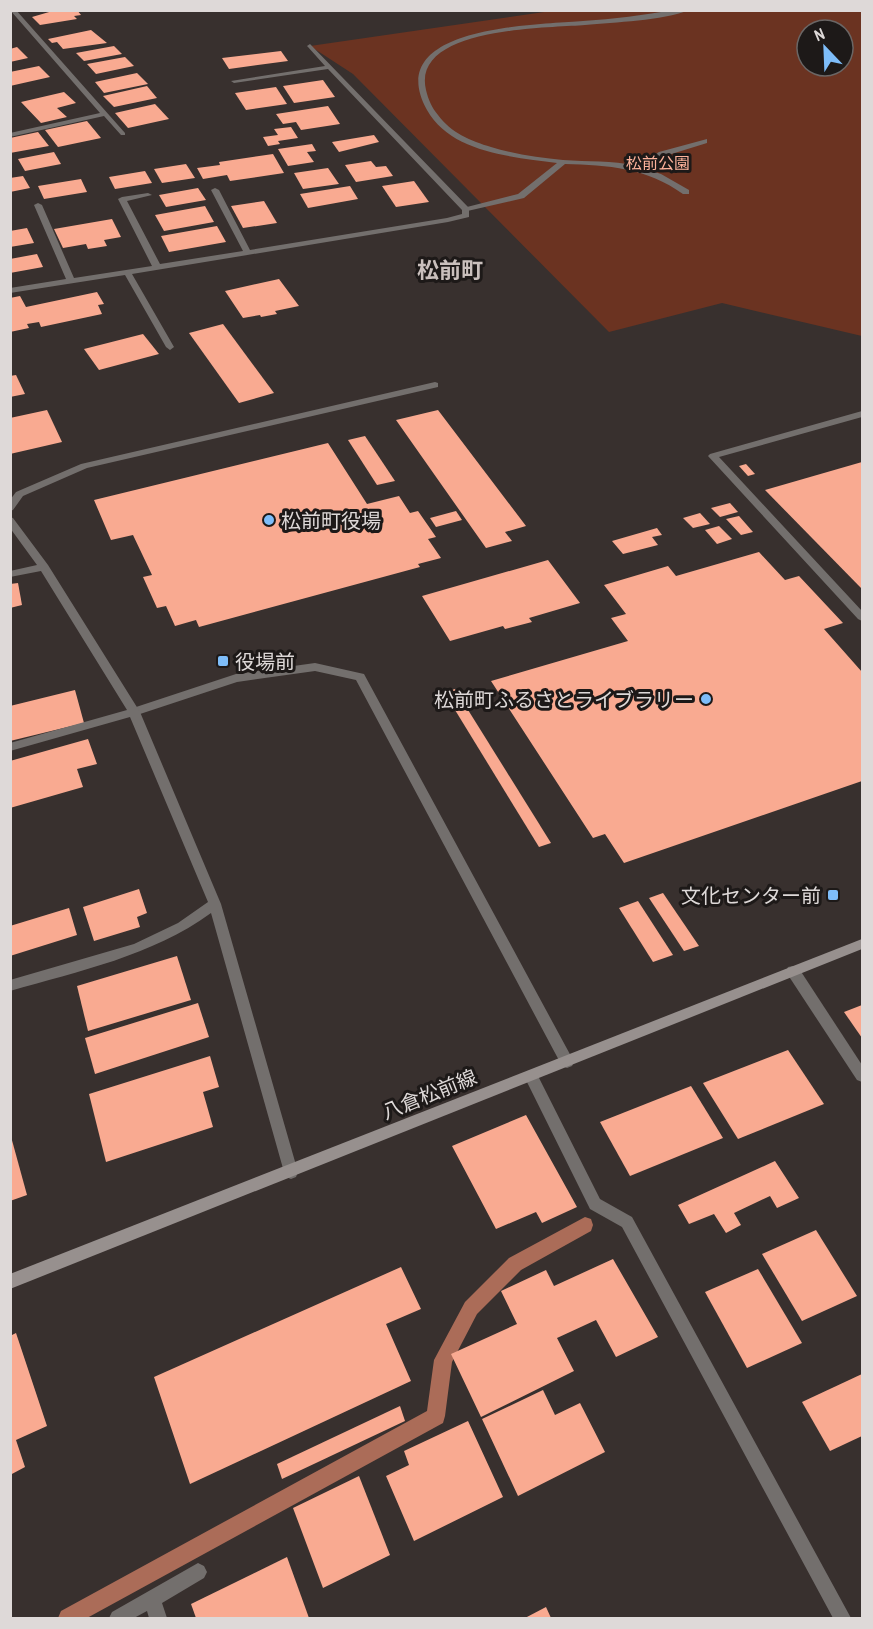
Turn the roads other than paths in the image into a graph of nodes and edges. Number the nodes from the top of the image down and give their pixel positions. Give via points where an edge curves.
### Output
1 (12, 10) edge
2 (677, 11) edge
3 (686, 14) edge
4 (310, 46) dead end
5 (329, 67) junction
6 (234, 81) dead end
7 (105, 114) junction
8 (123, 134) dead end
9 (10, 135) edge
10 (704, 141) dead end
11 (563, 162) junction
12 (638, 168) junction
13 (215, 190) dead end
14 (686, 192) dead end
15 (147, 195) dead end
16 (38, 205) dead end
17 (466, 210) junction
18 (248, 253) junction
19 (157, 267) junction
20 (127, 272) junction
21 (71, 281) junction
22 (10, 291) edge
23 (170, 347) dead end
24 (435, 385) dead end
25 (862, 414) edge
26 (10, 508) edge
27 (10, 520) edge
28 (44, 567) junction
29 (10, 574) edge
30 (862, 616) edge
31 (134, 712) junction
32 (10, 747) edge
33 (215, 904) junction
34 (862, 944) edge
35 (793, 972) junction
36 (10, 986) edge
37 (567, 1062) junction
38 (531, 1076) junction
39 (862, 1076) edge
40 (291, 1172) junction
41 (10, 1282) edge
42 (198, 1572) dead end
43 (152, 1600) junction
44 (118, 1618) edge
45 (158, 1618) edge
46 (842, 1618) edge

1 - 7 street
2 - 3 street
2 - 11 street via 490,33 450,45 425,65 421,80 424,97 434,117 447,129 472,143 508,154
4 - 5 street
5 - 6 street
5 - 17 street
7 - 8 street
7 - 9 street
10 - 12 street via 662,154
11 - 12 street via 602,162
11 - 17 street via 521,196
12 - 14 street
13 - 18 street
15 - 19 street via 122,199
16 - 21 street
17 - 18 street via 466,215 448,220
18 - 19 street
19 - 20 street
20 - 21 street
20 - 23 street
21 - 22 street
24 - 26 street via 84,466 19,494
25 - 30 street via 713,456
27 - 28 street
28 - 29 street
28 - 31 street
31 - 32 street
31 - 33 street
31 - 37 street via 236,678 315,668 360,677
33 - 36 street via 183,927 137,948
33 - 40 street
34 - 35 main road, 八倉松前線
35 - 37 main road, 八倉松前線
35 - 39 street
37 - 38 main road, 八倉松前線
38 - 40 main road, 八倉松前線
38 - 46 street via 595,1204 627,1222
40 - 41 main road, 八倉松前線
42 - 43 street
43 - 44 street
43 - 45 street

